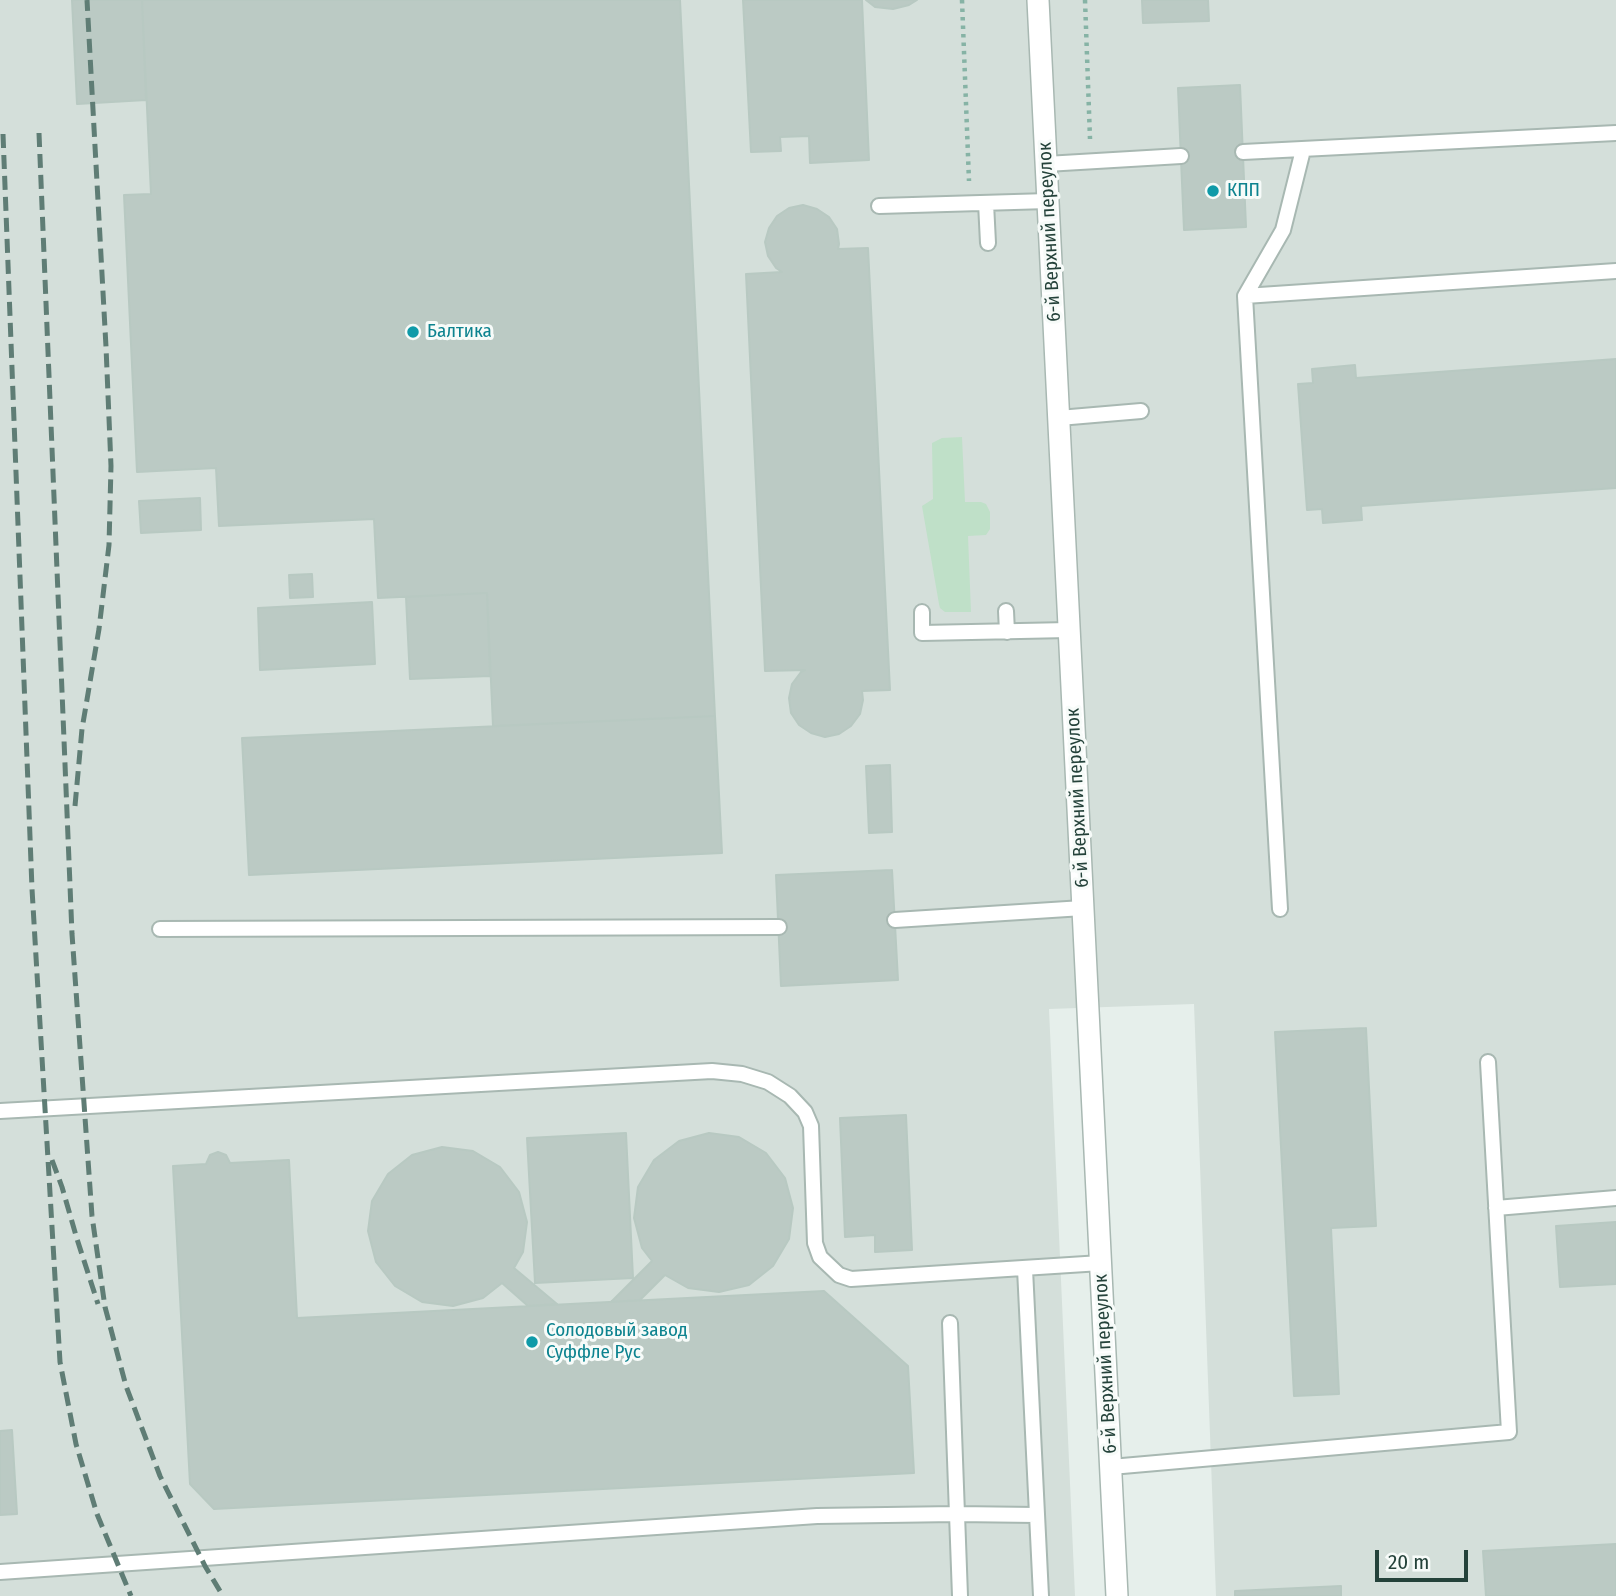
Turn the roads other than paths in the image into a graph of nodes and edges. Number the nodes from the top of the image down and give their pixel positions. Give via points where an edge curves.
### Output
1 (1038, 0) edge
2 (1616, 133) edge
3 (1303, 150) junction
4 (1243, 152) dead end
5 (1181, 156) dead end
6 (1046, 164) junction
7 (1048, 201) junction
8 (986, 203) junction
9 (879, 206) dead end
10 (988, 243) dead end
11 (1616, 271) edge
12 (1245, 296) junction
13 (1140, 411) dead end
14 (1059, 418) junction
15 (1006, 611) dead end
16 (922, 612) dead end
17 (1069, 630) junction
18 (1007, 632) junction
19 (1083, 908) junction
20 (1280, 909) dead end
21 (895, 920) dead end
22 (779, 927) dead end
23 (160, 929) dead end
24 (1488, 1062) dead end
25 (0, 1111) edge
26 (1616, 1198) edge
27 (1496, 1208) junction
28 (1101, 1264) junction
29 (1025, 1269) junction
30 (950, 1323) dead end
31 (1111, 1467) junction
32 (956, 1514) junction
33 (1036, 1516) junction
34 (0, 1572) edge
35 (960, 1596) edge
36 (1041, 1596) edge
37 (1117, 1596) edge

1 - 6 street, 6-й Верхний переулок
2 - 3 lane
3 - 4 lane
3 - 12 lane via 1283,230
5 - 6 lane
6 - 7 street, 6-й Верхний переулок
7 - 8 lane
7 - 14 street, 6-й Верхний переулок
8 - 9 lane
8 - 10 lane
11 - 12 lane
12 - 20 lane
13 - 14 lane
14 - 17 street, 6-й Верхний переулок
15 - 18 lane
16 - 18 lane via 922,633
17 - 18 lane
17 - 19 street, 6-й Верхний переулок
19 - 21 lane
19 - 28 street, 6-й Верхний переулок
22 - 23 lane
24 - 27 lane
25 - 29 lane via 712,1071 742,1074 768,1082 805,1112 811,1126 815,1243 820,1257 839,1275 851,1279
26 - 27 lane
27 - 31 lane via 1508,1432
28 - 29 lane
28 - 31 street, 6-й Верхний переулок
29 - 33 lane
30 - 32 lane
31 - 37 street, 6-й Верхний переулок
32 - 33 lane
32 - 34 lane via 817,1516
32 - 35 lane
33 - 36 lane

